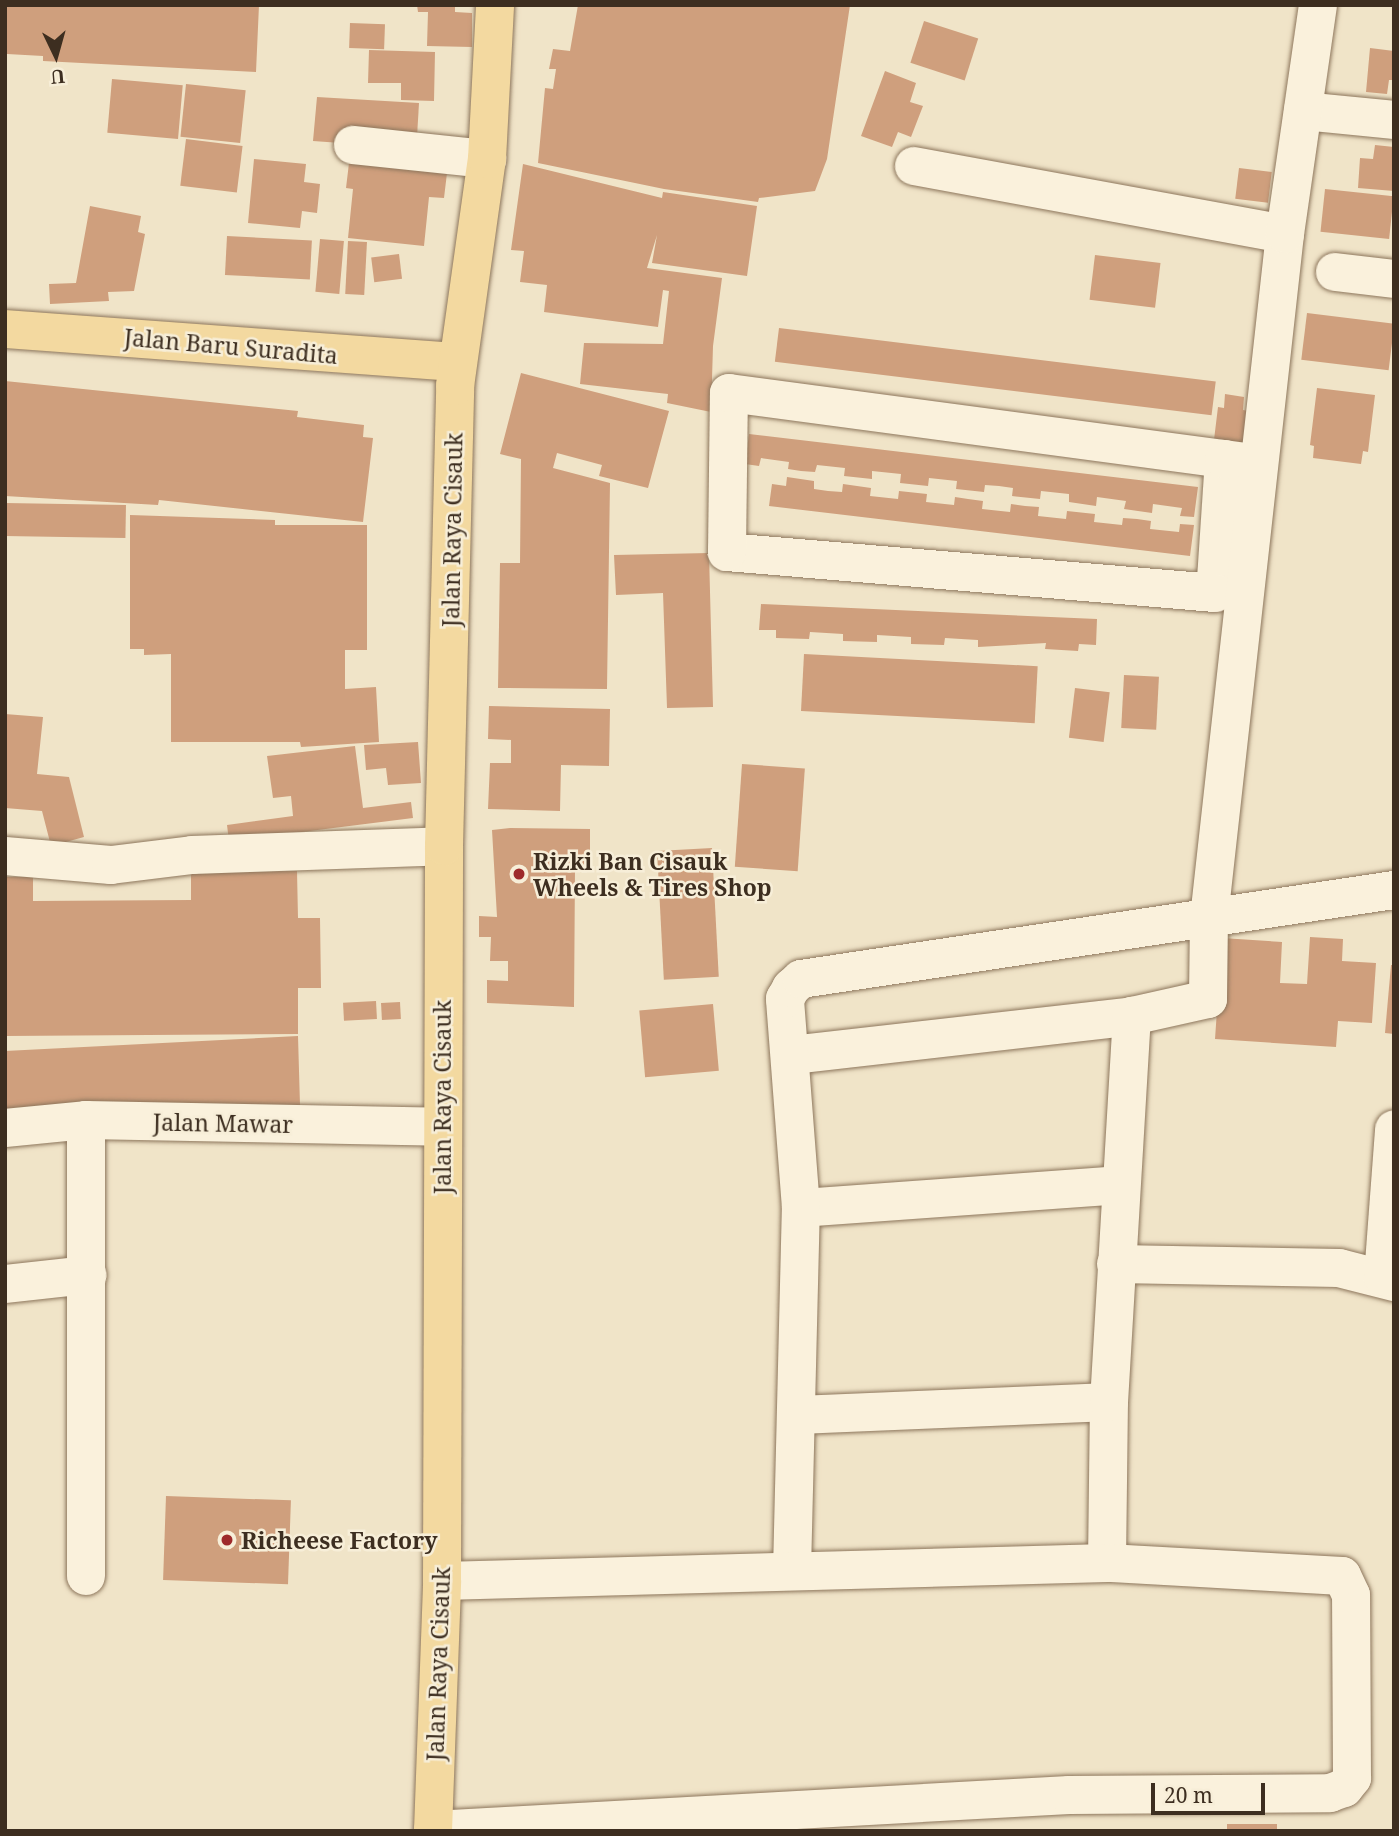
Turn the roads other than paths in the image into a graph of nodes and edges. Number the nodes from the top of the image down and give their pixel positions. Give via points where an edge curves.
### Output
1 (495, 5) edge
2 (1318, 5) edge
3 (1303, 111) junction
4 (1394, 120) edge
5 (353, 145) dead end
6 (487, 159) junction
7 (914, 166) dead end
8 (1285, 234) junction
9 (1335, 272) dead end
10 (1394, 279) edge
11 (5, 329) edge
12 (457, 362) junction
13 (1242, 462) junction
14 (444, 846) junction
15 (5, 856) edge
16 (1394, 890) edge
17 (1209, 918) junction
18 (1132, 1016) junction
19 (792, 1055) junction
20 (86, 1120) junction
21 (442, 1127) junction
22 (5, 1128) edge
23 (1394, 1129) edge
24 (1120, 1185) junction
25 (801, 1208) junction
26 (1116, 1264) junction
27 (88, 1275) junction
28 (1388, 1280) edge
29 (5, 1284) edge
30 (1109, 1402) junction
31 (799, 1415) junction
32 (1107, 1563) junction
33 (792, 1571) junction
34 (86, 1576) dead end
35 (442, 1581) junction
36 (433, 1830) edge

1 - 6 main road, Jalan Raya Cisauk
2 - 3 street
3 - 4 street
3 - 8 street
5 - 6 street
6 - 12 main road, Jalan Raya Cisauk
7 - 8 street
8 - 13 street
9 - 10 street
11 - 12 main road, Jalan Baru Suradita
12 - 14 main road, Jalan Raya Cisauk
13 - 13 street via 729,393 727,552 1215,593
13 - 17 street
14 - 15 street via 192,855 111,865
14 - 21 main road, Jalan Raya Cisauk
16 - 17 street
17 - 18 street via 1208,999
17 - 19 street via 801,979 785,999
18 - 19 street
18 - 24 street
19 - 25 street
20 - 21 street, Jalan Mawar
20 - 22 street, Jalan Mawar
20 - 27 street
21 - 35 main road, Jalan Raya Cisauk
23 - 28 street
24 - 25 street
24 - 26 street
25 - 31 street
26 - 28 street via 1339,1268
26 - 30 street
27 - 29 street
27 - 34 street
30 - 31 street
30 - 32 street
31 - 33 street
32 - 33 street
32 - 36 street via 1342,1576 1351,1595 1352,1778 1344,1788 1330,1793 1069,1795
33 - 35 street
35 - 36 main road, Jalan Raya Cisauk

